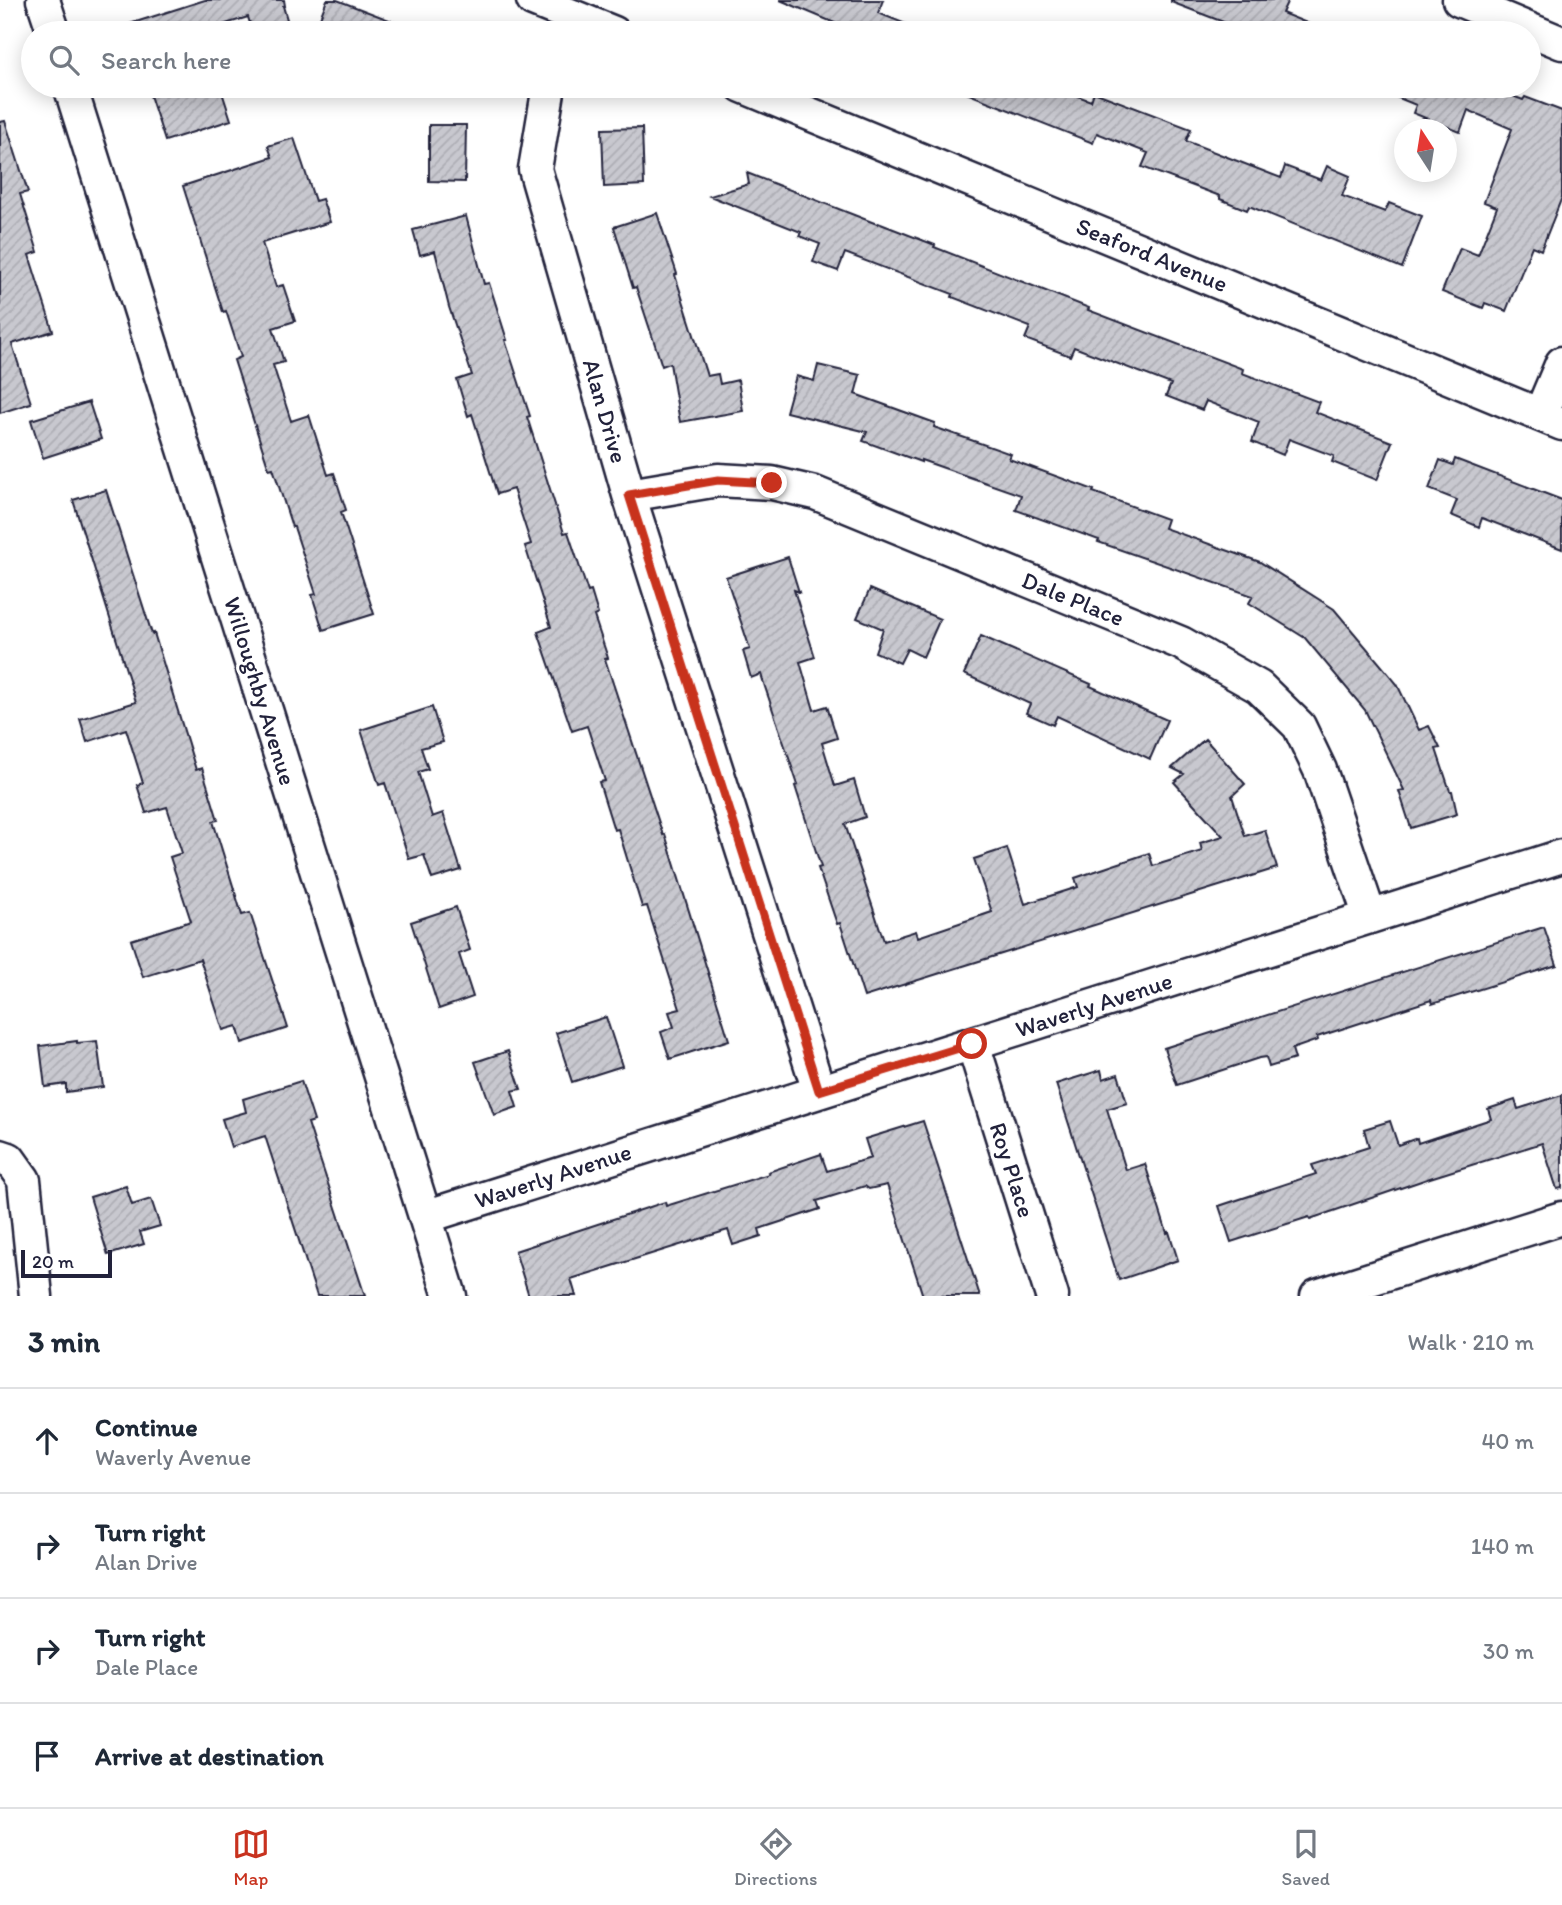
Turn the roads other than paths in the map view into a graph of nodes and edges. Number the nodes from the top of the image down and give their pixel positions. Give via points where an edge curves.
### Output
1 (43, 0) edge
2 (1459, 0) edge
3 (1492, 6) edge
4 (554, 11) edge
5 (50, 21) edge
6 (581, 21) edge
7 (1520, 21) edge
8 (1541, 32) edge
9 (1562, 43) edge
10 (74, 98) edge
11 (547, 98) edge
12 (771, 98) edge
13 (1562, 363) edge
14 (1551, 419) edge
15 (629, 495) junction
16 (1562, 856) edge
17 (1370, 917) junction
18 (972, 1044) junction
19 (819, 1091) junction
20 (4, 1157) edge
21 (425, 1217) junction
22 (1562, 1218) edge
23 (36, 1296) edge
24 (450, 1296) edge
25 (1052, 1296) edge
26 (1317, 1296) edge

1 - 5 street
2 - 3 street
3 - 7 street
4 - 6 street
8 - 9 street
10 - 21 street, Willoughby Avenue
11 - 15 street, Alan Drive via 535,169
12 - 14 street, Seaford Avenue
13 - 14 street
15 - 17 street, Dale Place via 718,480 772,483 815,493 1181,643 1259,687 1299,726 1320,770
15 - 19 street, Alan Drive
16 - 17 street, Waverly Avenue
17 - 18 street, Waverly Avenue
18 - 19 street, Waverly Avenue
18 - 25 street, Roy Place
19 - 21 street, Waverly Avenue
20 - 23 street via 24,1180
21 - 24 street, Willoughby Avenue
22 - 26 street

